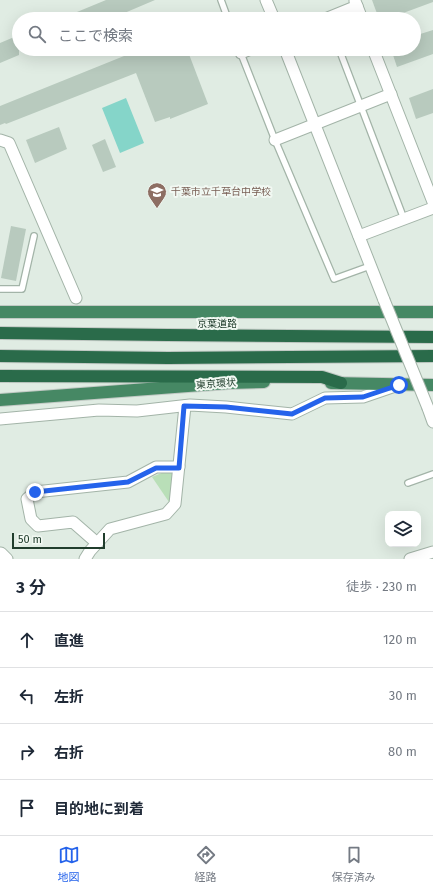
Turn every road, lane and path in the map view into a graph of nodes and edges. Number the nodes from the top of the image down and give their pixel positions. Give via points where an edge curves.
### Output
1 (221, 0) edge
2 (266, 0) edge
3 (356, 3) edge
4 (225, 12) edge
5 (271, 12) edge
6 (339, 12) edge
7 (246, 56) edge
8 (289, 56) edge
9 (341, 56) edge
10 (376, 56) edge
11 (390, 94) junction
12 (360, 106) junction
13 (315, 124) junction
14 (0, 140) edge
15 (275, 140) junction
16 (433, 202) edge
17 (433, 208) edge
18 (404, 219) junction
19 (34, 236) dead end
20 (359, 236) junction
21 (370, 266) junction
22 (0, 289) edge
23 (76, 298) dead end
24 (0, 312) edge
25 (433, 312) edge
26 (0, 333) edge
27 (433, 337) edge
28 (0, 356) edge
29 (433, 356) edge
30 (0, 376) edge
31 (341, 384) junction
32 (399, 385) junction
33 (433, 385) edge
34 (0, 400) edge
35 (184, 406) junction
36 (431, 414) edge
37 (0, 419) edge
38 (179, 468) junction
39 (433, 474) edge
40 (408, 483) dead end
41 (97, 543) junction
42 (433, 552) edge
43 (85, 559) edge
44 (410, 559) edge

1 - 4 lane
2 - 5 street
3 - 6 street
7 - 15 lane
8 - 13 street
9 - 12 lane
10 - 11 street
11 - 12 street
11 - 16 street
12 - 13 street
12 - 18 lane
13 - 15 street
13 - 20 street
14 - 23 street via 9,143
15 - 21 lane via 334,279
17 - 18 street
18 - 20 street
19 - 22 lane via 22,290
20 - 21 street
21 - 36 street, bridge
24 - 25 highway
26 - 27 highway, 京葉道路
28 - 29 highway
30 - 31 highway via 322,377
31 - 32 highway, 東京環状
31 - 34 highway, 東京環状 via 228,383
32 - 33 highway, 東京環状
32 - 35 street via 363,397 325,398 292,414 226,407
35 - 37 street via 137,411 99,410
35 - 38 street
38 - 41 street via 175,504 166,514 110,529
38 - 41 street via 156,468 128,482 35,492 27,499 31,519 38,526 73,522
39 - 40 lane
41 - 43 street
42 - 44 street

